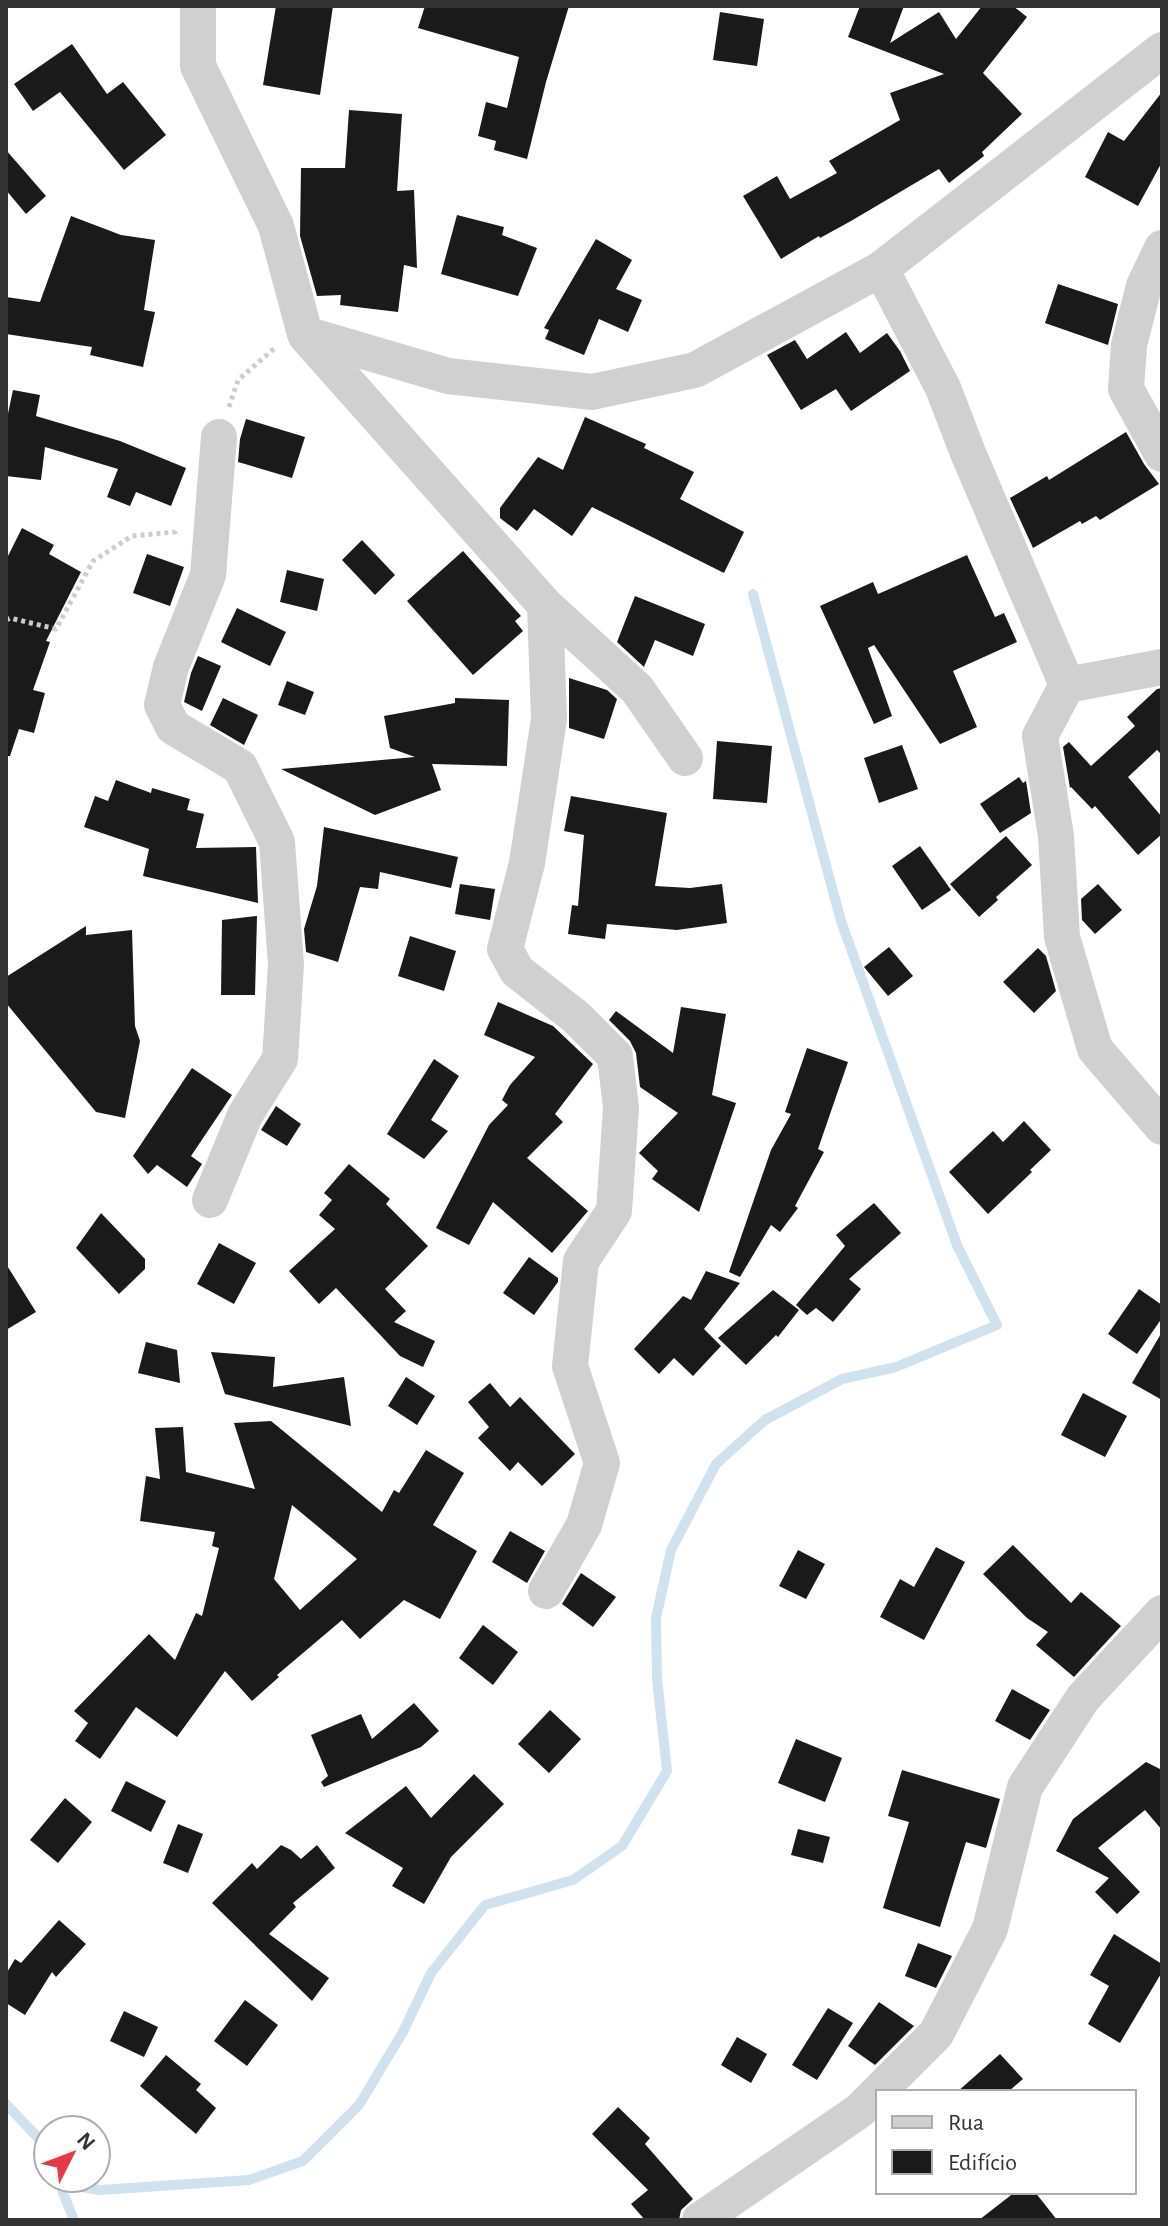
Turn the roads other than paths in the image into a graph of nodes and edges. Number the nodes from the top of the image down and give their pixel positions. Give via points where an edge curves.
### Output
1 (198, 6) edge
2 (1162, 50) edge
3 (1162, 248) edge
4 (881, 269) junction
5 (305, 334) junction
6 (219, 437) dead end
7 (1162, 454) edge
8 (545, 605) junction
9 (1162, 667) edge
10 (1067, 685) junction
11 (685, 758) dead end
12 (1162, 1127) edge
13 (210, 1200) dead end
14 (546, 1591) dead end
15 (1162, 1613) edge
16 (880, 2090) edge
17 (876, 2094) edge
18 (700, 2220) edge

1 - 5 street via 198,66 276,226
2 - 4 street
3 - 7 street via 1132,330 1126,389
4 - 5 street via 695,370 592,392 448,376
4 - 10 street via 943,388
5 - 8 street
6 - 13 street via 208,575 171,667 162,705 173,727 240,767 277,842 286,965 280,1059 245,1115
8 - 11 street via 637,689
8 - 14 street via 549,719 527,863 505,949 517,971 615,1056 621,1108 614,1211 581,1261 570,1366 602,1463 584,1525
9 - 10 street
10 - 12 street via 1040,736 1056,836 1062,937 1095,1049
15 - 16 street via 1083,1698 1025,1787 990,1929 936,2034
17 - 18 street

